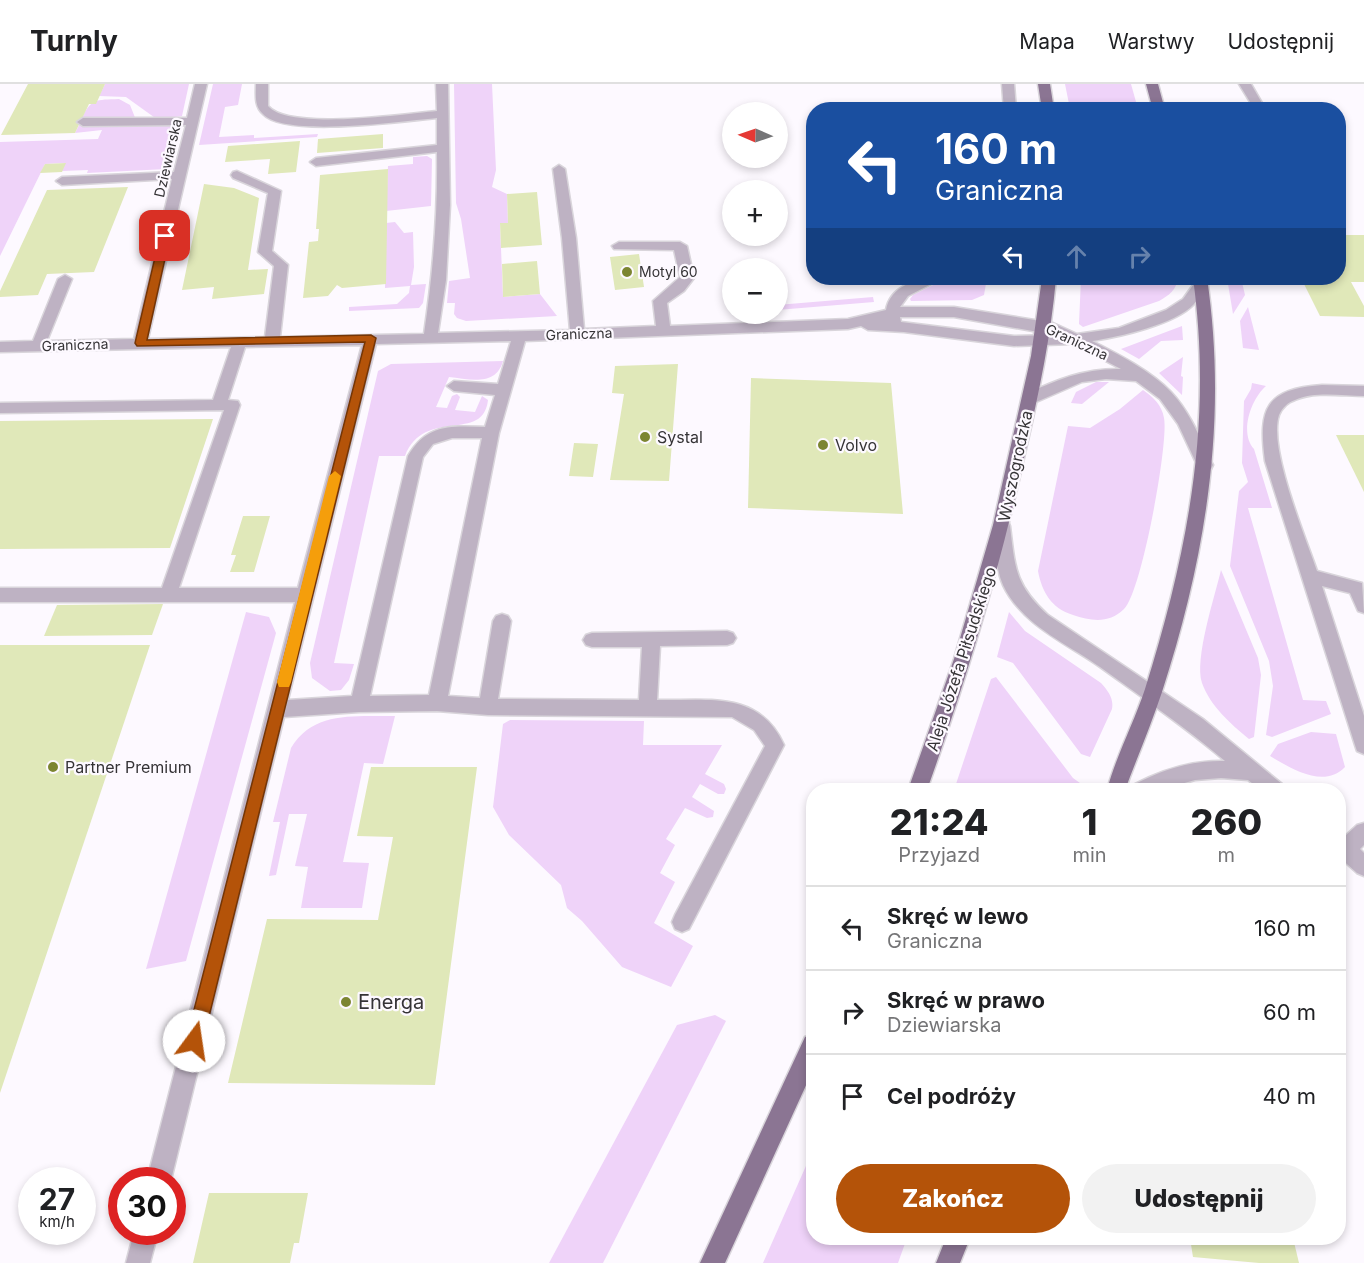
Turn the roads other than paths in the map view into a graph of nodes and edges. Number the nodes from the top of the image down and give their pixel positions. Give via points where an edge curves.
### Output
1 (201, 84) edge
2 (262, 84) edge
3 (442, 84) edge
4 (1008, 84) edge
5 (1044, 84) edge
6 (1245, 84) edge
7 (1153, 87) edge
8 (1009, 102) edge
9 (1047, 102) edge
10 (1157, 102) edge
11 (1256, 102) edge
12 (443, 114) junction
13 (192, 121) junction
14 (83, 122) dead end
15 (443, 148) junction
16 (316, 162) dead end
17 (559, 169) dead end
18 (237, 175) dead end
19 (180, 176) junction
20 (63, 181) dead end
21 (619, 246) dead end
22 (65, 279) dead end
23 (918, 285) edge
24 (1047, 285) edge
25 (1198, 285) edge
26 (1201, 285) edge
27 (894, 320) junction
28 (1044, 326) junction
29 (664, 331) junction
30 (577, 334) junction
31 (519, 337) junction
32 (371, 338) junction
33 (430, 338) junction
34 (1077, 339) junction
35 (272, 341) junction
36 (1042, 341) junction
37 (240, 342) junction
38 (140, 343) junction
39 (38, 346) junction
40 (0, 347) edge
41 (1143, 376) junction
42 (454, 386) dead end
43 (504, 390) junction
44 (1364, 392) edge
45 (1029, 399) junction
46 (219, 405) junction
47 (0, 408) edge
48 (491, 433) junction
49 (1205, 465) junction
50 (1002, 526) junction
51 (1310, 576) junction
52 (0, 595) edge
53 (168, 595) junction
54 (306, 595) junction
55 (1364, 606) edge
56 (502, 621) dead end
57 (727, 638) dead end
58 (651, 639) junction
59 (592, 640) dead end
60 (1153, 693) junction
61 (359, 704) junction
62 (437, 704) junction
63 (488, 707) junction
64 (648, 708) junction
65 (277, 709) junction
66 (1364, 745) edge
67 (1251, 771) junction
68 (920, 783) edge
69 (1119, 783) edge
70 (1156, 783) edge
71 (1266, 783) edge
72 (1364, 832) edge
73 (1346, 843) edge
74 (1346, 850) edge
75 (1364, 866) edge
76 (682, 922) dead end
77 (806, 1060) edge
78 (162, 1167) edge
79 (143, 1245) edge
80 (955, 1245) edge
81 (138, 1263) edge
82 (712, 1263) edge
83 (948, 1263) edge

1 - 13 street, Dziewiarska
2 - 12 street via 262,106 271,116 293,122
3 - 12 street
4 - 8 street
5 - 9 main road
6 - 11 street
7 - 10 main road
12 - 15 street
13 - 14 street
13 - 19 street, Dziewiarska
15 - 16 street
15 - 33 street via 440,280
17 - 30 street
18 - 35 street via 275,191 265,252 281,265
19 - 20 street
19 - 38 street, Dziewiarska
21 - 29 street via 680,246 687,278 660,301
22 - 39 street
23 - 27 street via 894,304
24 - 28 main road, Wyszogrodzka
25 - 34 street via 1188,302 1171,313 1121,332
26 - 49 main road via 1208,367
27 - 28 street, Graniczna via 954,312
27 - 29 street, Graniczna
27 - 36 street via 1014,341
28 - 34 street, Graniczna
28 - 36 main road, Wyszogrodzka
29 - 30 street, Graniczna
30 - 31 street, Graniczna
31 - 33 street, Graniczna
31 - 43 street
32 - 33 street, Graniczna
32 - 35 street, Graniczna
32 - 54 street
34 - 36 street
34 - 41 street, Graniczna
35 - 37 street, Graniczna
36 - 45 main road, Wyszogrodzka
37 - 38 street, Graniczna
37 - 46 street
38 - 39 street, Graniczna
39 - 40 street, Graniczna
41 - 45 street, Graniczna via 1085,374
41 - 49 street, Graniczna via 1176,409
42 - 43 street
43 - 48 street
44 - 51 street via 1299,392 1286,396 1272,410 1268,440
45 - 50 main road, Wyszogrodzka
46 - 47 street
46 - 53 street via 233,405
48 - 61 street via 451,432 428,440 416,456
48 - 62 street
49 - 60 main road via 1182,590
50 - 60 street, Wyszogrodzka via 1011,583 1030,609
50 - 68 main road, Aleja Józefa Piłsudskiego via 971,634
51 - 55 street via 1356,588
51 - 66 street
52 - 53 street
53 - 54 street
54 - 65 street
56 - 63 street
57 - 58 street
58 - 59 street
58 - 64 street
60 - 67 street, Wyszogrodzka
60 - 69 main road
61 - 62 street
61 - 65 street
62 - 63 street
63 - 64 street
64 - 76 street via 734,709 761,724 775,745
65 - 78 street
67 - 70 street via 1205,768
67 - 71 street, Wyszogrodzka
72 - 73 street
74 - 75 street
77 - 82 main road
79 - 81 street
80 - 83 main road

